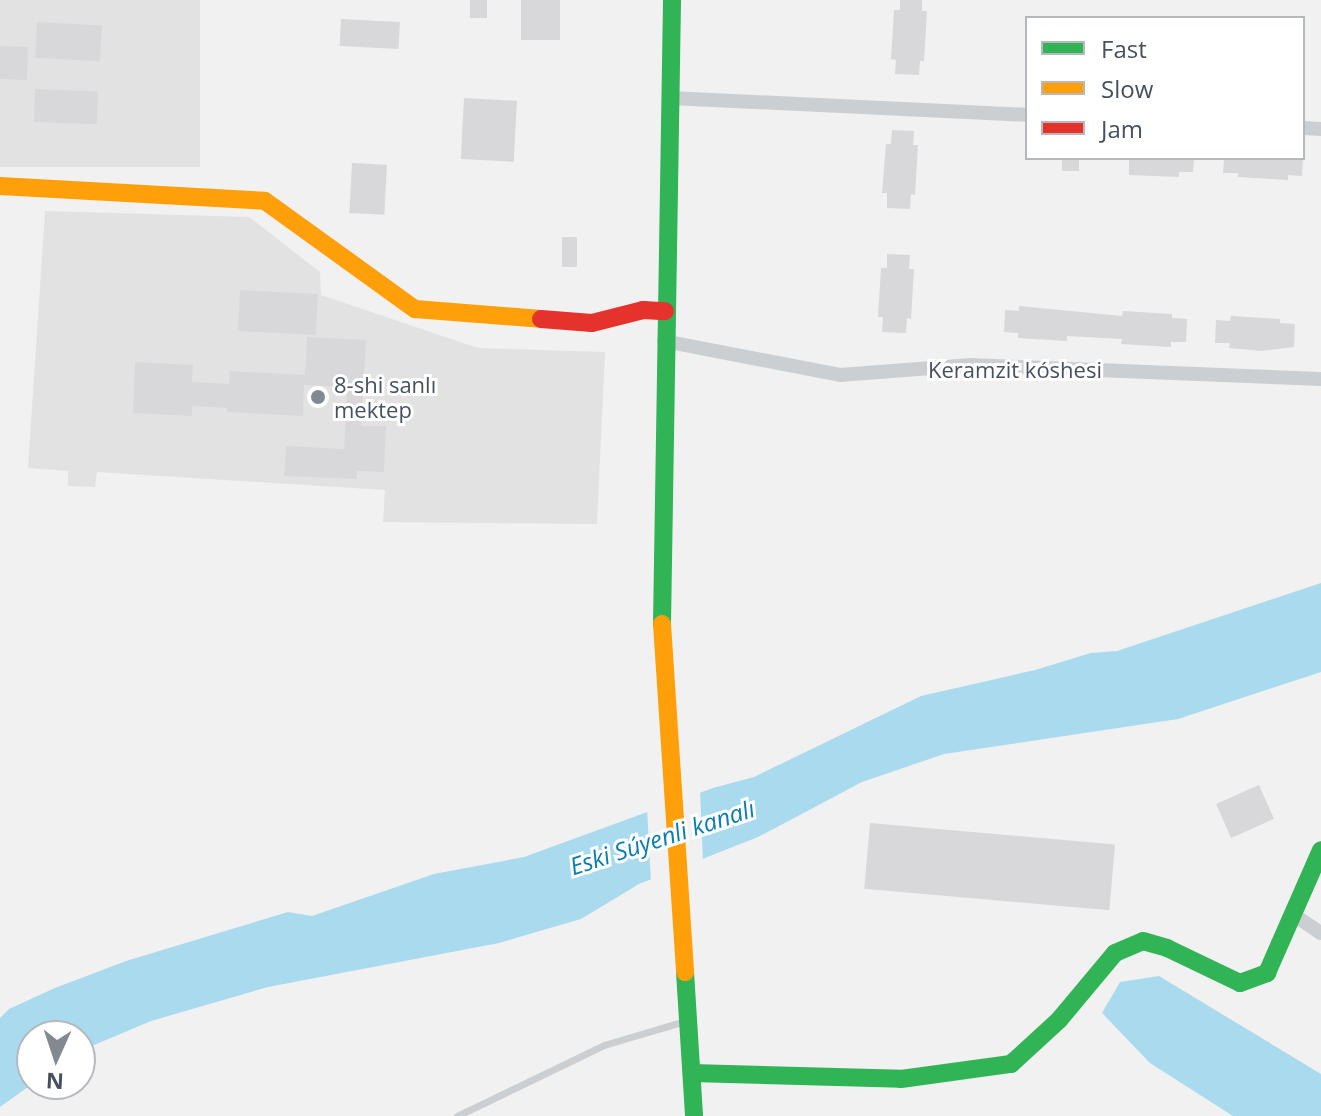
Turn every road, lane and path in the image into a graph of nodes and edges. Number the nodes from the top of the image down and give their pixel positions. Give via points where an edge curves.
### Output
1 (672, 0) edge
2 (670, 98) junction
3 (1025, 115) edge
4 (0, 186) edge
5 (665, 311) junction
6 (664, 341) junction
7 (1321, 379) edge
8 (1321, 850) edge
9 (1294, 915) junction
10 (1321, 933) edge
11 (687, 1020) junction
12 (692, 1073) junction
13 (457, 1116) edge
14 (694, 1116) edge

1 - 2 street
2 - 3 street
2 - 5 street
4 - 5 street via 265,201 415,309 592,323 643,310
5 - 6 street
6 - 7 street, Keramzit kóshesi via 840,375 971,365
6 - 11 street via 660,596
8 - 9 street
9 - 10 street
9 - 12 street via 1267,973 1240,983 1143,941 1115,953 1059,1020 1011,1064 901,1079
11 - 12 street
11 - 13 lane via 604,1045
12 - 14 street

